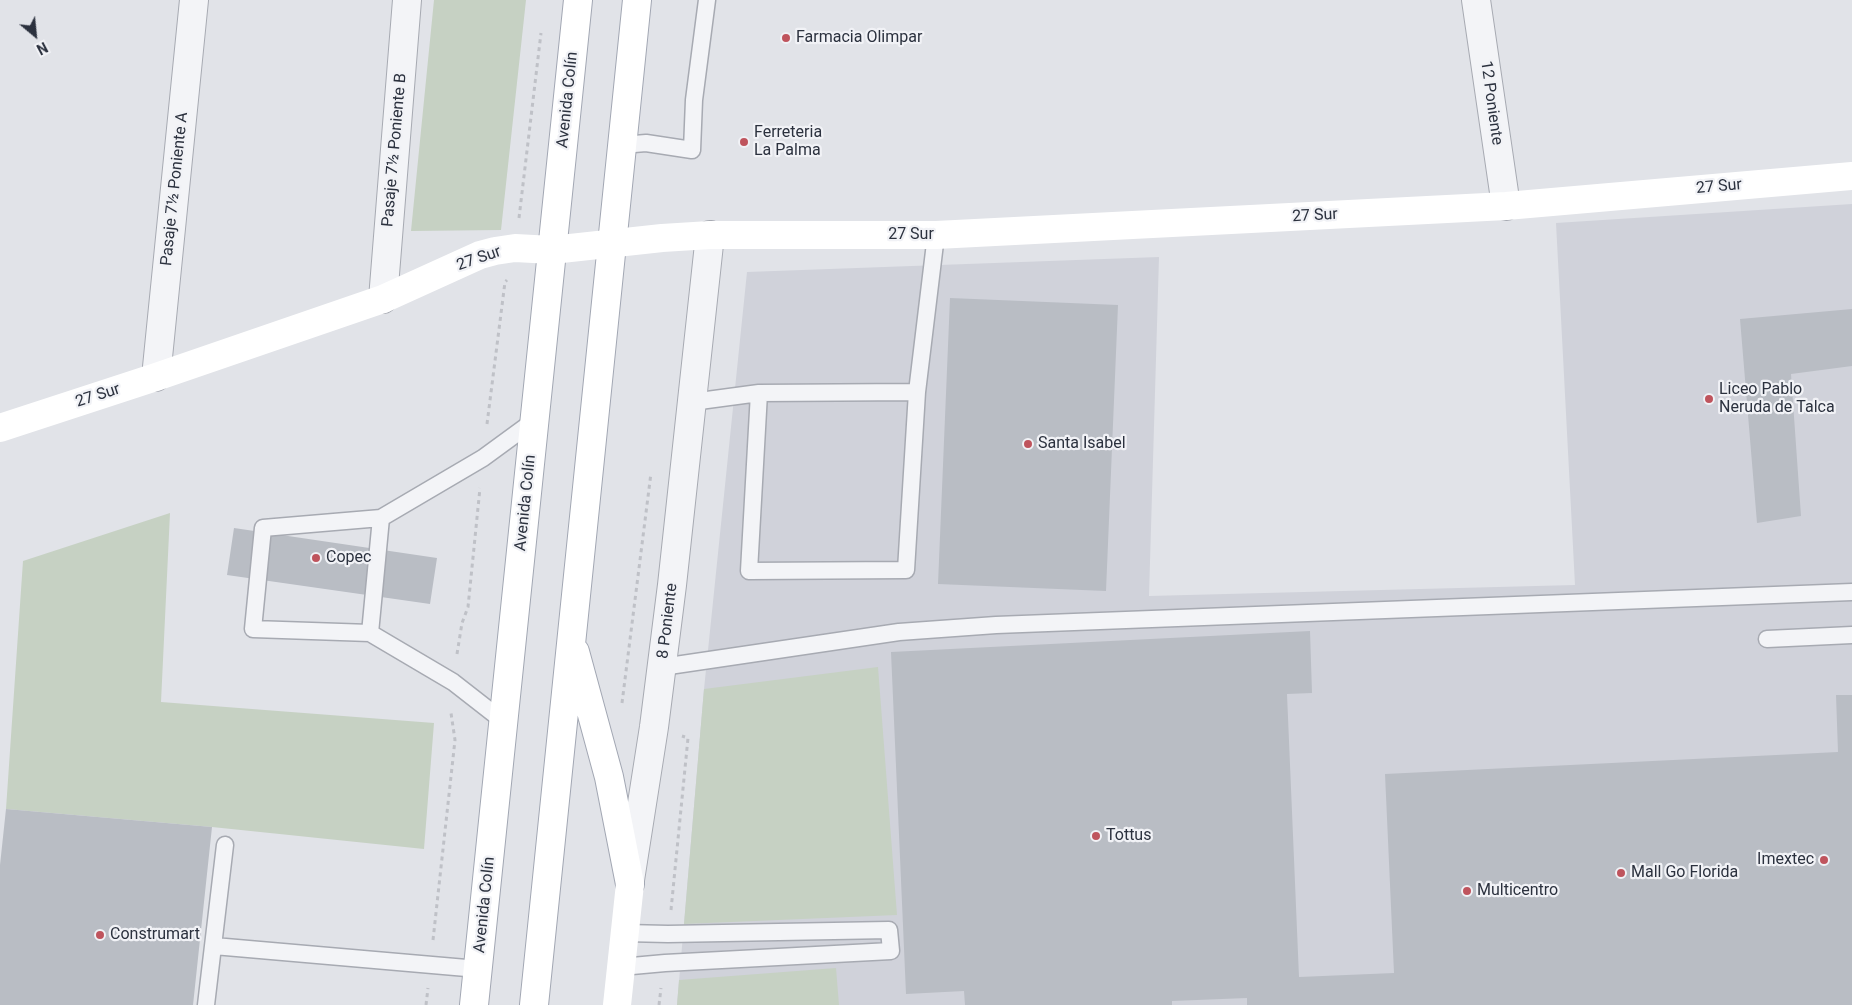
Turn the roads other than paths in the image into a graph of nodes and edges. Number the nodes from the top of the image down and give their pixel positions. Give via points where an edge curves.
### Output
1 (194, 0) edge
2 (407, 0) edge
3 (578, 0) edge
4 (637, 0) edge
5 (707, 0) edge
6 (1476, 0) edge
7 (622, 145) junction
8 (1852, 176) edge
9 (1506, 206) junction
10 (936, 235) junction
11 (710, 236) junction
12 (611, 243) junction
13 (552, 250) junction
14 (383, 299) junction
15 (156, 377) junction
16 (916, 392) junction
17 (759, 393) junction
18 (692, 402) junction
19 (535, 420) junction
20 (0, 428) edge
21 (381, 518) junction
22 (1852, 592) edge
23 (370, 633) junction
24 (571, 634) junction
25 (1852, 635) edge
26 (1767, 639) dead end
27 (662, 667) junction
28 (503, 721) junction
29 (224, 846) dead end
30 (630, 884) junction
31 (625, 933) junction
32 (214, 946) junction
33 (621, 967) junction
34 (478, 969) junction
35 (206, 1005) edge
36 (474, 1005) edge
37 (534, 1005) edge
38 (617, 1005) edge

1 - 15 street, Pasaje 7½ Poniente A
2 - 14 street, Pasaje 7½ Poniente B
3 - 13 main road, Avenida Colín
4 - 7 main road
5 - 7 lane via 694,100 692,150 646,143
6 - 9 street, 12 Poniente
7 - 12 main road
8 - 9 main road, 27 Sur
9 - 10 main road, 27 Sur
10 - 11 main road, 27 Sur
10 - 16 lane
11 - 12 main road, 27 Sur
11 - 18 street, 8 Poniente
12 - 13 main road, 27 Sur
12 - 24 main road
13 - 14 main road, 27 Sur via 515,248 480,255
13 - 19 main road, Avenida Colín
14 - 15 main road, 27 Sur
15 - 20 main road, 27 Sur
16 - 17 lane
16 - 17 lane via 906,570 749,571
17 - 18 lane
18 - 27 street, 8 Poniente
19 - 21 lane via 483,458
19 - 28 main road, Avenida Colín
21 - 23 lane
21 - 23 lane via 263,528 253,630
22 - 27 lane via 987,626 899,632
23 - 28 lane via 453,682
24 - 30 main road via 608,777
24 - 37 main road
25 - 26 lane
27 - 30 street, 8 Poniente
28 - 34 main road, Avenida Colín
29 - 32 lane
30 - 31 main road, 8 Poniente
31 - 33 main road, 8 Poniente
31 - 33 lane via 889,930 891,951
32 - 34 lane
32 - 35 lane
33 - 38 main road, 8 Poniente
34 - 36 main road, Avenida Colín

